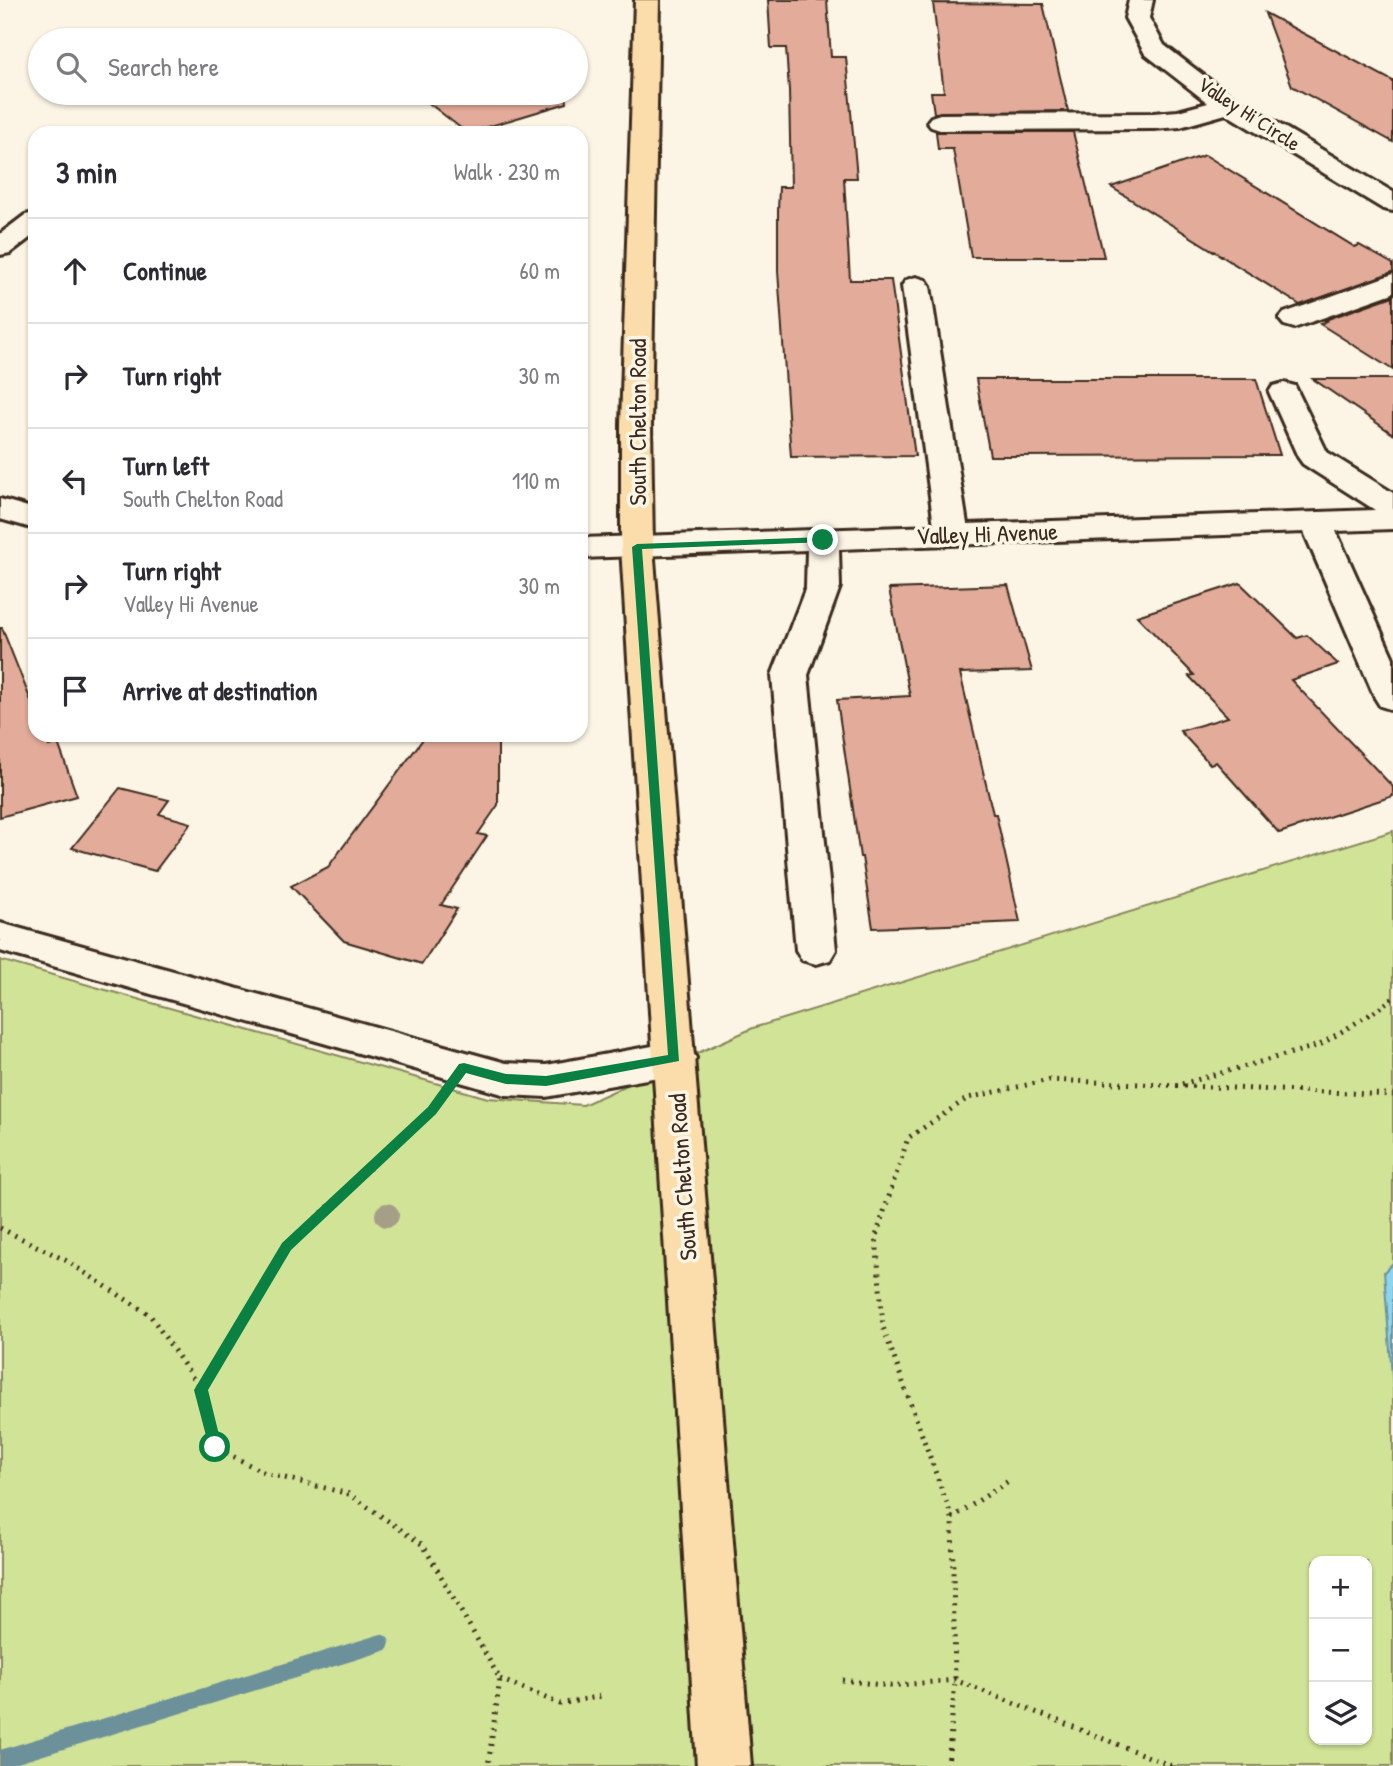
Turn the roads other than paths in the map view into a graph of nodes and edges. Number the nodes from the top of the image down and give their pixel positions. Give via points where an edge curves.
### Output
1 (647, 0) edge
2 (1141, 0) edge
3 (1229, 105) junction
4 (940, 122) dead end
5 (1393, 203) edge
6 (28, 226) edge
7 (0, 247) edge
8 (1393, 283) edge
9 (916, 286) dead end
10 (1294, 319) dead end
11 (1284, 392) dead end
12 (1393, 508) edge
13 (0, 509) edge
14 (28, 517) edge
15 (1393, 519) edge
16 (1316, 523) junction
17 (952, 536) junction
18 (823, 540) junction
19 (637, 547) junction
20 (588, 548) edge
21 (1393, 698) edge
22 (0, 937) edge
23 (816, 950) dead end
24 (674, 1058) junction
25 (724, 1766) edge

1 - 19 main road, South Chelton Road
2 - 3 street, Valley Hi Circle via 1137,18 1154,49
3 - 4 street via 1180,119 1153,121
3 - 5 street, Valley Hi Circle
6 - 7 street
8 - 10 street
9 - 17 street
11 - 12 street via 1314,457
13 - 14 street
15 - 16 street, Valley Hi Avenue
16 - 17 street, Valley Hi Avenue
16 - 21 street
17 - 18 street, Valley Hi Avenue
18 - 19 street, Valley Hi Avenue
18 - 23 street via 823,587 790,675
19 - 20 street, Valley Hi Avenue
19 - 24 main road, South Chelton Road
22 - 24 street via 506,1079 546,1081
24 - 25 main road, South Chelton Road

